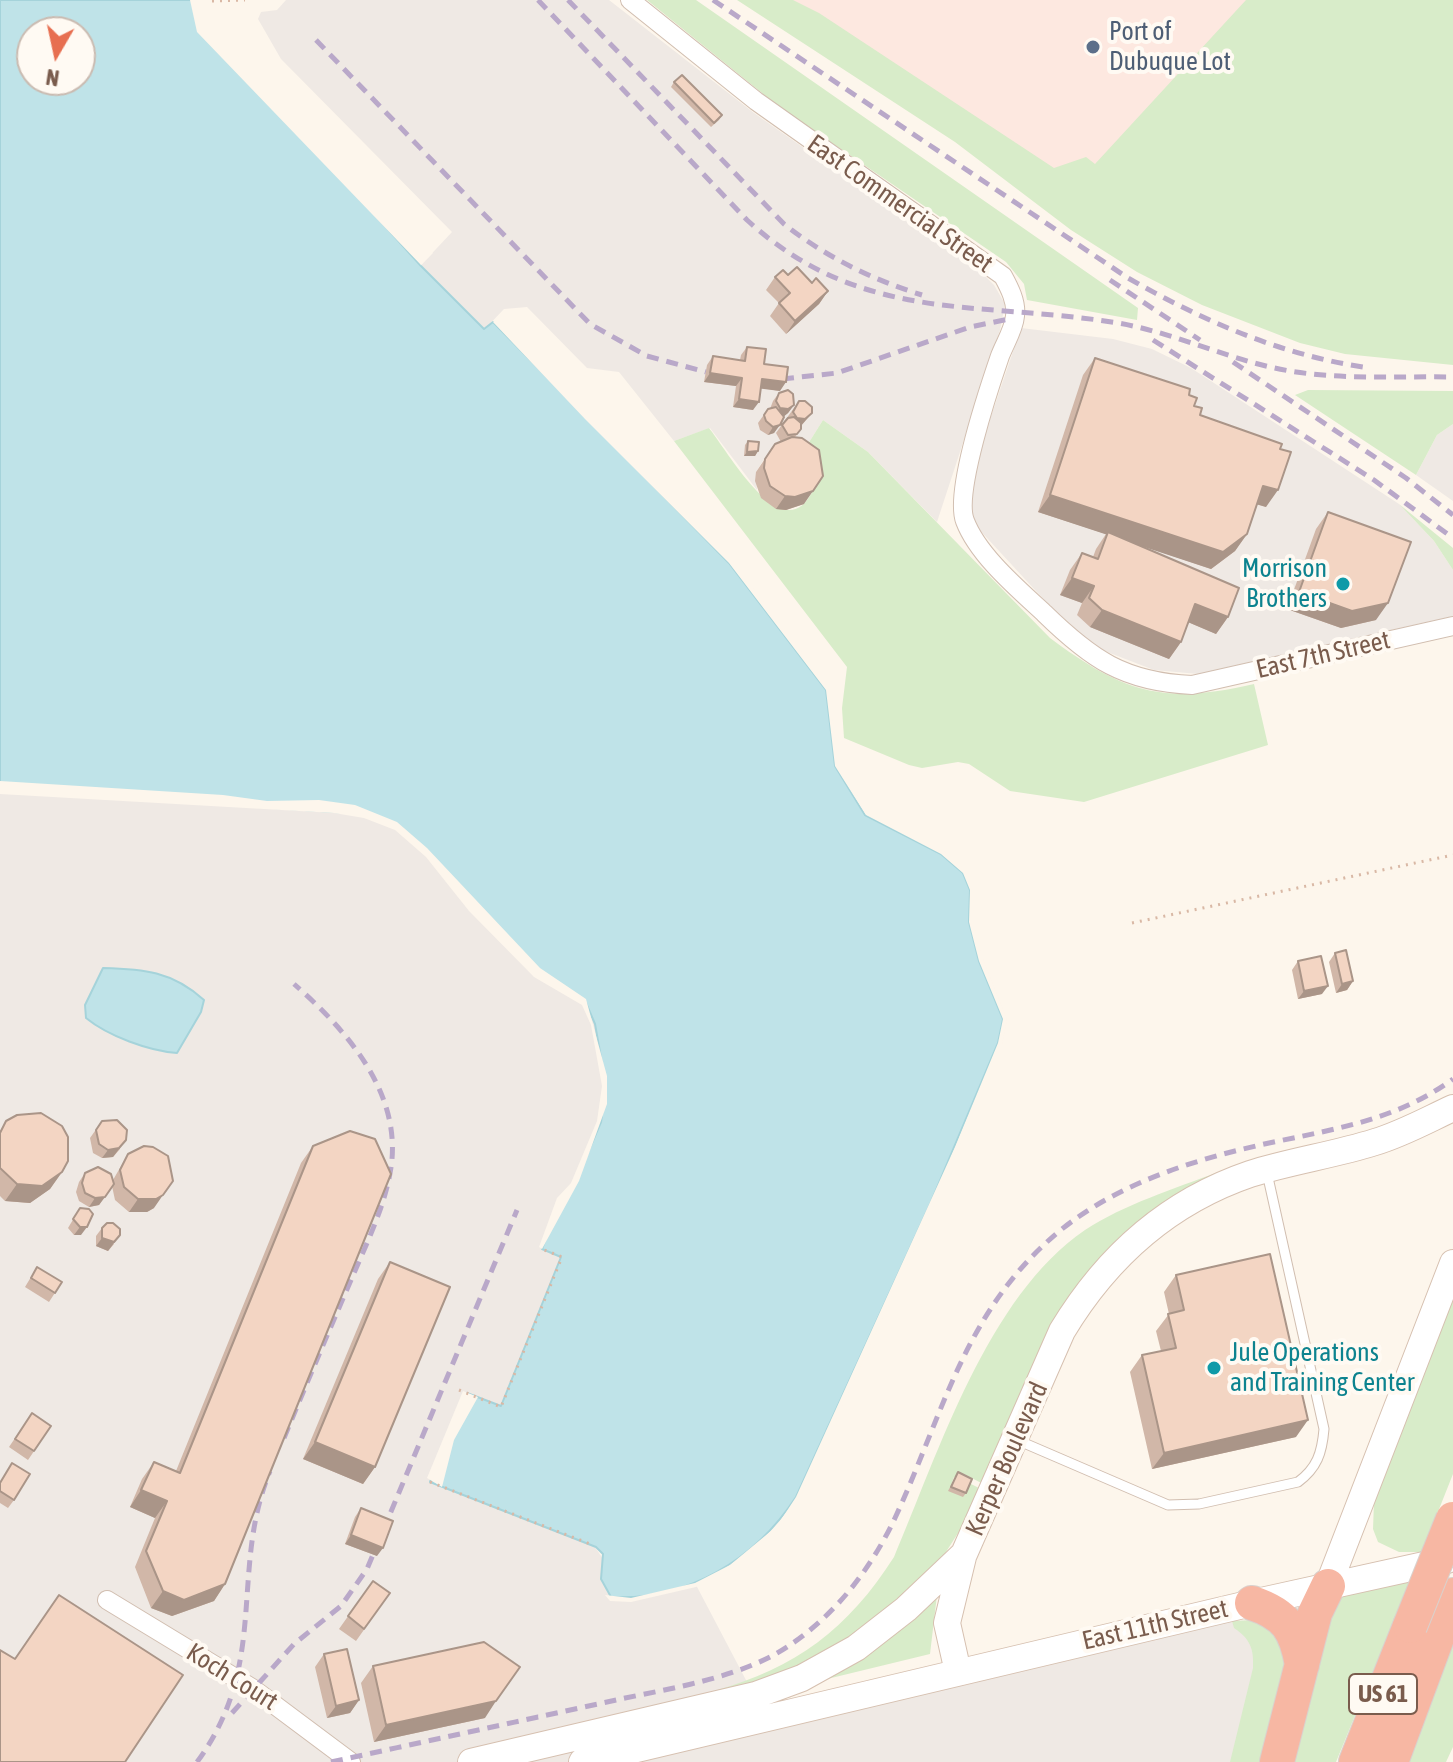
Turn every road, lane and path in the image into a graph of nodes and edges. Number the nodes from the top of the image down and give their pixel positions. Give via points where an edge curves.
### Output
1 (245, 0) edge
2 (630, 0) edge
3 (212, 1) edge
4 (1453, 626) edge
5 (1192, 685) joint
6 (1453, 855) edge
7 (1132, 923) dead end
8 (1453, 1108) edge
9 (1266, 1170) junction
10 (542, 1249) dead end
11 (1453, 1263) edge
12 (459, 1390) dead end
13 (1017, 1440) junction
14 (430, 1482) dead end
15 (1453, 1519) edge
16 (593, 1545) dead end
17 (964, 1554) junction
18 (1453, 1559) edge
19 (1328, 1586) junction
20 (107, 1600) dead end
21 (1252, 1603) junction
22 (1435, 1614) edge
23 (1302, 1666) junction
24 (958, 1672) junction
25 (756, 1695) junction
26 (859, 1697) junction
27 (351, 1762) edge
28 (471, 1762) edge
29 (582, 1762) edge
30 (1277, 1762) edge
31 (1356, 1762) edge
32 (1391, 1762) edge

1 - 3 path
2 - 5 street, East Commercial Street via 756,101 1003,276 1015,318 964,482 963,517 971,535 1098,661 1149,681
4 - 5 street, East 7th Street
6 - 7 path
8 - 9 main road, Kerper Boulevard via 1377,1142
9 - 13 main road, Kerper Boulevard via 1219,1186 1166,1216 1101,1275 1062,1331
9 - 13 lane via 1324,1429 1323,1449 1310,1473 1298,1482 1199,1504 1168,1505
10 - 12 path via 562,1257 501,1407
11 - 19 main road
13 - 17 main road, Kerper Boulevard
14 - 16 path
15 - 22 highway, US 61, bridge
17 - 24 main road via 947,1623
17 - 25 main road, Kerper Boulevard via 856,1648 802,1678
18 - 19 main road, East 11th Street
19 - 21 main road, East 11th Street
19 - 23 highway via 1315,1613
20 - 27 street, Koch Court via 293,1715
21 - 23 highway via 1285,1618 1299,1644
21 - 24 main road, East 11th Street
22 - 31 highway, US 61
22 - 32 highway, US 61
23 - 30 highway
24 - 26 main road, East 11th Street
25 - 26 main road
25 - 28 main road, Kerper Boulevard
26 - 29 main road

